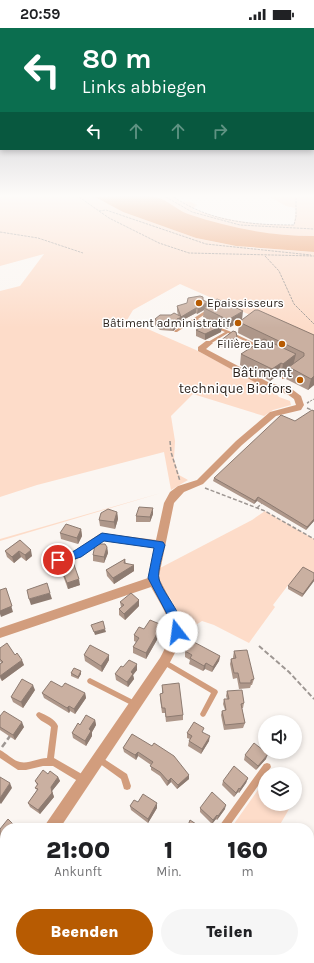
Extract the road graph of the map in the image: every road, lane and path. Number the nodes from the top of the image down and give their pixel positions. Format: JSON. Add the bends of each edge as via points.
{"nodes":[{"id":1,"x":46,"y":241,"type":"edge"},
{"id":2,"x":154,"y":241,"type":"edge"},
{"id":3,"x":196,"y":241,"type":"edge"},
{"id":4,"x":83,"y":253,"type":"dead end"},
{"id":5,"x":265,"y":256,"type":"junction"},
{"id":6,"x":314,"y":256,"type":"edge"},
{"id":7,"x":211,"y":309,"type":"edge"},
{"id":8,"x":196,"y":310,"type":"edge"},
{"id":9,"x":203,"y":314,"type":"junction"},
{"id":10,"x":195,"y":319,"type":"junction"},
{"id":11,"x":314,"y":324,"type":"edge"},
{"id":12,"x":176,"y":331,"type":"dead end"},
{"id":13,"x":228,"y":332,"type":"junction"},
{"id":14,"x":209,"y":343,"type":"joint"},
{"id":15,"x":265,"y":349,"type":"edge"},
{"id":16,"x":294,"y":370,"type":"edge"},
{"id":17,"x":283,"y":378,"type":"dead end"},
{"id":18,"x":314,"y":399,"type":"edge"},
{"id":19,"x":309,"y":403,"type":"dead end"},
{"id":20,"x":170,"y":441,"type":"dead end"},
{"id":21,"x":187,"y":487,"type":"junction"},
{"id":22,"x":262,"y":502,"type":"edge"},
{"id":23,"x":257,"y":508,"type":"junction"},
{"id":24,"x":314,"y":539,"type":"edge"},
{"id":25,"x":160,"y":545,"type":"junction"},
{"id":26,"x":58,"y":560,"type":"dead end"},
{"id":27,"x":154,"y":581,"type":"junction"},
{"id":28,"x":0,"y":633,"type":"edge"},
{"id":29,"x":260,"y":646,"type":"dead end"},
{"id":30,"x":164,"y":662,"type":"junction"},
{"id":31,"x":90,"y":681,"type":"dead end"},
{"id":32,"x":314,"y":699,"type":"edge"},
{"id":33,"x":135,"y":704,"type":"junction"},
{"id":34,"x":203,"y":714,"type":"dead end"},
{"id":35,"x":39,"y":715,"type":"dead end"},
{"id":36,"x":10,"y":736,"type":"edge"},
{"id":37,"x":0,"y":750,"type":"edge"},
{"id":38,"x":0,"y":754,"type":"edge"},
{"id":39,"x":98,"y":758,"type":"junction"},
{"id":40,"x":50,"y":761,"type":"junction"},
{"id":41,"x":84,"y":780,"type":"junction"},
{"id":42,"x":258,"y":780,"type":"edge"},
{"id":43,"x":127,"y":786,"type":"dead end"},
{"id":44,"x":54,"y":823,"type":"edge"},
{"id":45,"x":228,"y":823,"type":"edge"}],
"edges":[{"from":1,"to":4,"type":"path"},
{"from":2,"to":5,"type":"path","via":[[189,252]]},
{"from":3,"to":6,"type":"path","via":[[206,244]]},
{"from":5,"to":6,"type":"path"},
{"from":5,"to":11,"type":"path","via":[[279,271],[294,304]]},
{"from":7,"to":9,"type":"lane"},
{"from":8,"to":9,"type":"lane"},
{"from":9,"to":10,"type":"lane"},
{"from":10,"to":12,"type":"lane"},
{"from":10,"to":13,"type":"lane"},
{"from":13,"to":14,"type":"lane"},
{"from":13,"to":15,"type":"lane"},
{"from":14,"to":21,"type":"street","via":[[201,349],[269,386],[290,392],[298,398],[300,405],[271,416],[239,443],[207,476]]},
{"from":16,"to":17,"type":"lane"},
{"from":18,"to":19,"type":"path"},
{"from":20,"to":21,"type":"path"},
{"from":21,"to":23,"type":"path","via":[[212,490]]},
{"from":21,"to":25,"type":"street","via":[[174,495],[170,503]]},
{"from":22,"to":23,"type":"path"},
{"from":23,"to":24,"type":"path","via":[[280,518]]},
{"from":25,"to":26,"type":"street","via":[[102,537],[77,554]]},
{"from":25,"to":27,"type":"street","via":[[153,573]]},
{"from":27,"to":28,"type":"street"},
{"from":27,"to":30,"type":"street","via":[[172,613],[177,629],[176,640]]},
{"from":29,"to":32,"type":"path"},
{"from":30,"to":33,"type":"street"},
{"from":30,"to":34,"type":"lane","via":[[215,692]]},
{"from":31,"to":33,"type":"lane"},
{"from":33,"to":39,"type":"street"},
{"from":35,"to":40,"type":"lane","via":[[55,726]]},
{"from":36,"to":37,"type":"path"},
{"from":38,"to":40,"type":"lane","via":[[18,766]]},
{"from":39,"to":41,"type":"street"},
{"from":39,"to":43,"type":"lane","via":[[124,777]]},
{"from":40,"to":41,"type":"lane"},
{"from":41,"to":44,"type":"street"},
{"from":42,"to":45,"type":"lane"}]}
